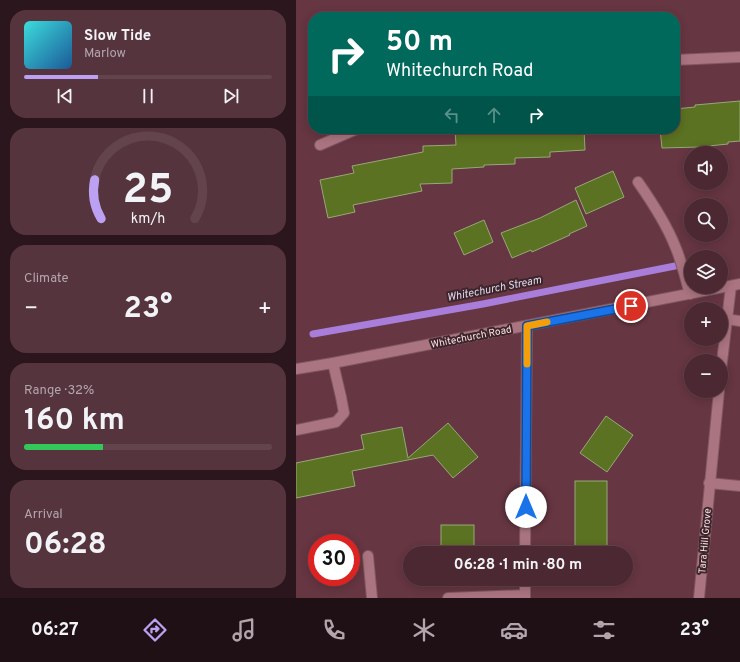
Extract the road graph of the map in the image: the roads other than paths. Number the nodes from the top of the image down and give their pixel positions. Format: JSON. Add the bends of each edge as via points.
{"nodes":[{"id":1,"x":740,"y":57,"type":"edge"},
{"id":2,"x":680,"y":60,"type":"edge"},
{"id":3,"x":345,"y":134,"type":"edge"},
{"id":4,"x":320,"y":145,"type":"dead end"},
{"id":5,"x":638,"y":182,"type":"dead end"},
{"id":6,"x":684,"y":272,"type":"edge"},
{"id":7,"x":736,"y":285,"type":"edge"},
{"id":8,"x":690,"y":294,"type":"edge"},
{"id":9,"x":728,"y":312,"type":"edge"},
{"id":10,"x":728,"y":319,"type":"edge"},
{"id":11,"x":740,"y":321,"type":"edge"},
{"id":12,"x":527,"y":326,"type":"junction"},
{"id":13,"x":333,"y":363,"type":"junction"},
{"id":14,"x":296,"y":369,"type":"edge"},
{"id":15,"x":718,"y":398,"type":"edge"},
{"id":16,"x":296,"y":430,"type":"edge"},
{"id":17,"x":709,"y":483,"type":"junction"},
{"id":18,"x":740,"y":486,"type":"edge"},
{"id":19,"x":525,"y":546,"type":"edge"},
{"id":20,"x":368,"y":556,"type":"dead end"},
{"id":21,"x":525,"y":586,"type":"edge"},
{"id":22,"x":525,"y":597,"type":"edge"},
{"id":23,"x":372,"y":598,"type":"edge"},
{"id":24,"x":448,"y":598,"type":"edge"},
{"id":25,"x":699,"y":598,"type":"edge"}],
"edges":[{"from":1,"to":2,"type":"street"},
{"from":3,"to":4,"type":"street"},
{"from":5,"to":6,"type":"street","via":[[658,211],[675,245]]},
{"from":7,"to":9,"type":"street"},
{"from":8,"to":12,"type":"street","name":"Whitechurch Road"},
{"from":10,"to":11,"type":"street"},
{"from":12,"to":13,"type":"street","name":"Whitechurch Road"},
{"from":12,"to":19,"type":"street"},
{"from":13,"to":14,"type":"street","name":"Whitechurch Road"},
{"from":13,"to":16,"type":"street","via":[[344,413],[336,422]]},
{"from":15,"to":17,"type":"street","name":"Tara Hill Grove"},
{"from":17,"to":18,"type":"street"},
{"from":17,"to":25,"type":"street","name":"Tara Hill Grove"},
{"from":20,"to":23,"type":"street"},
{"from":21,"to":22,"type":"street"},
{"from":22,"to":24,"type":"street"}]}
